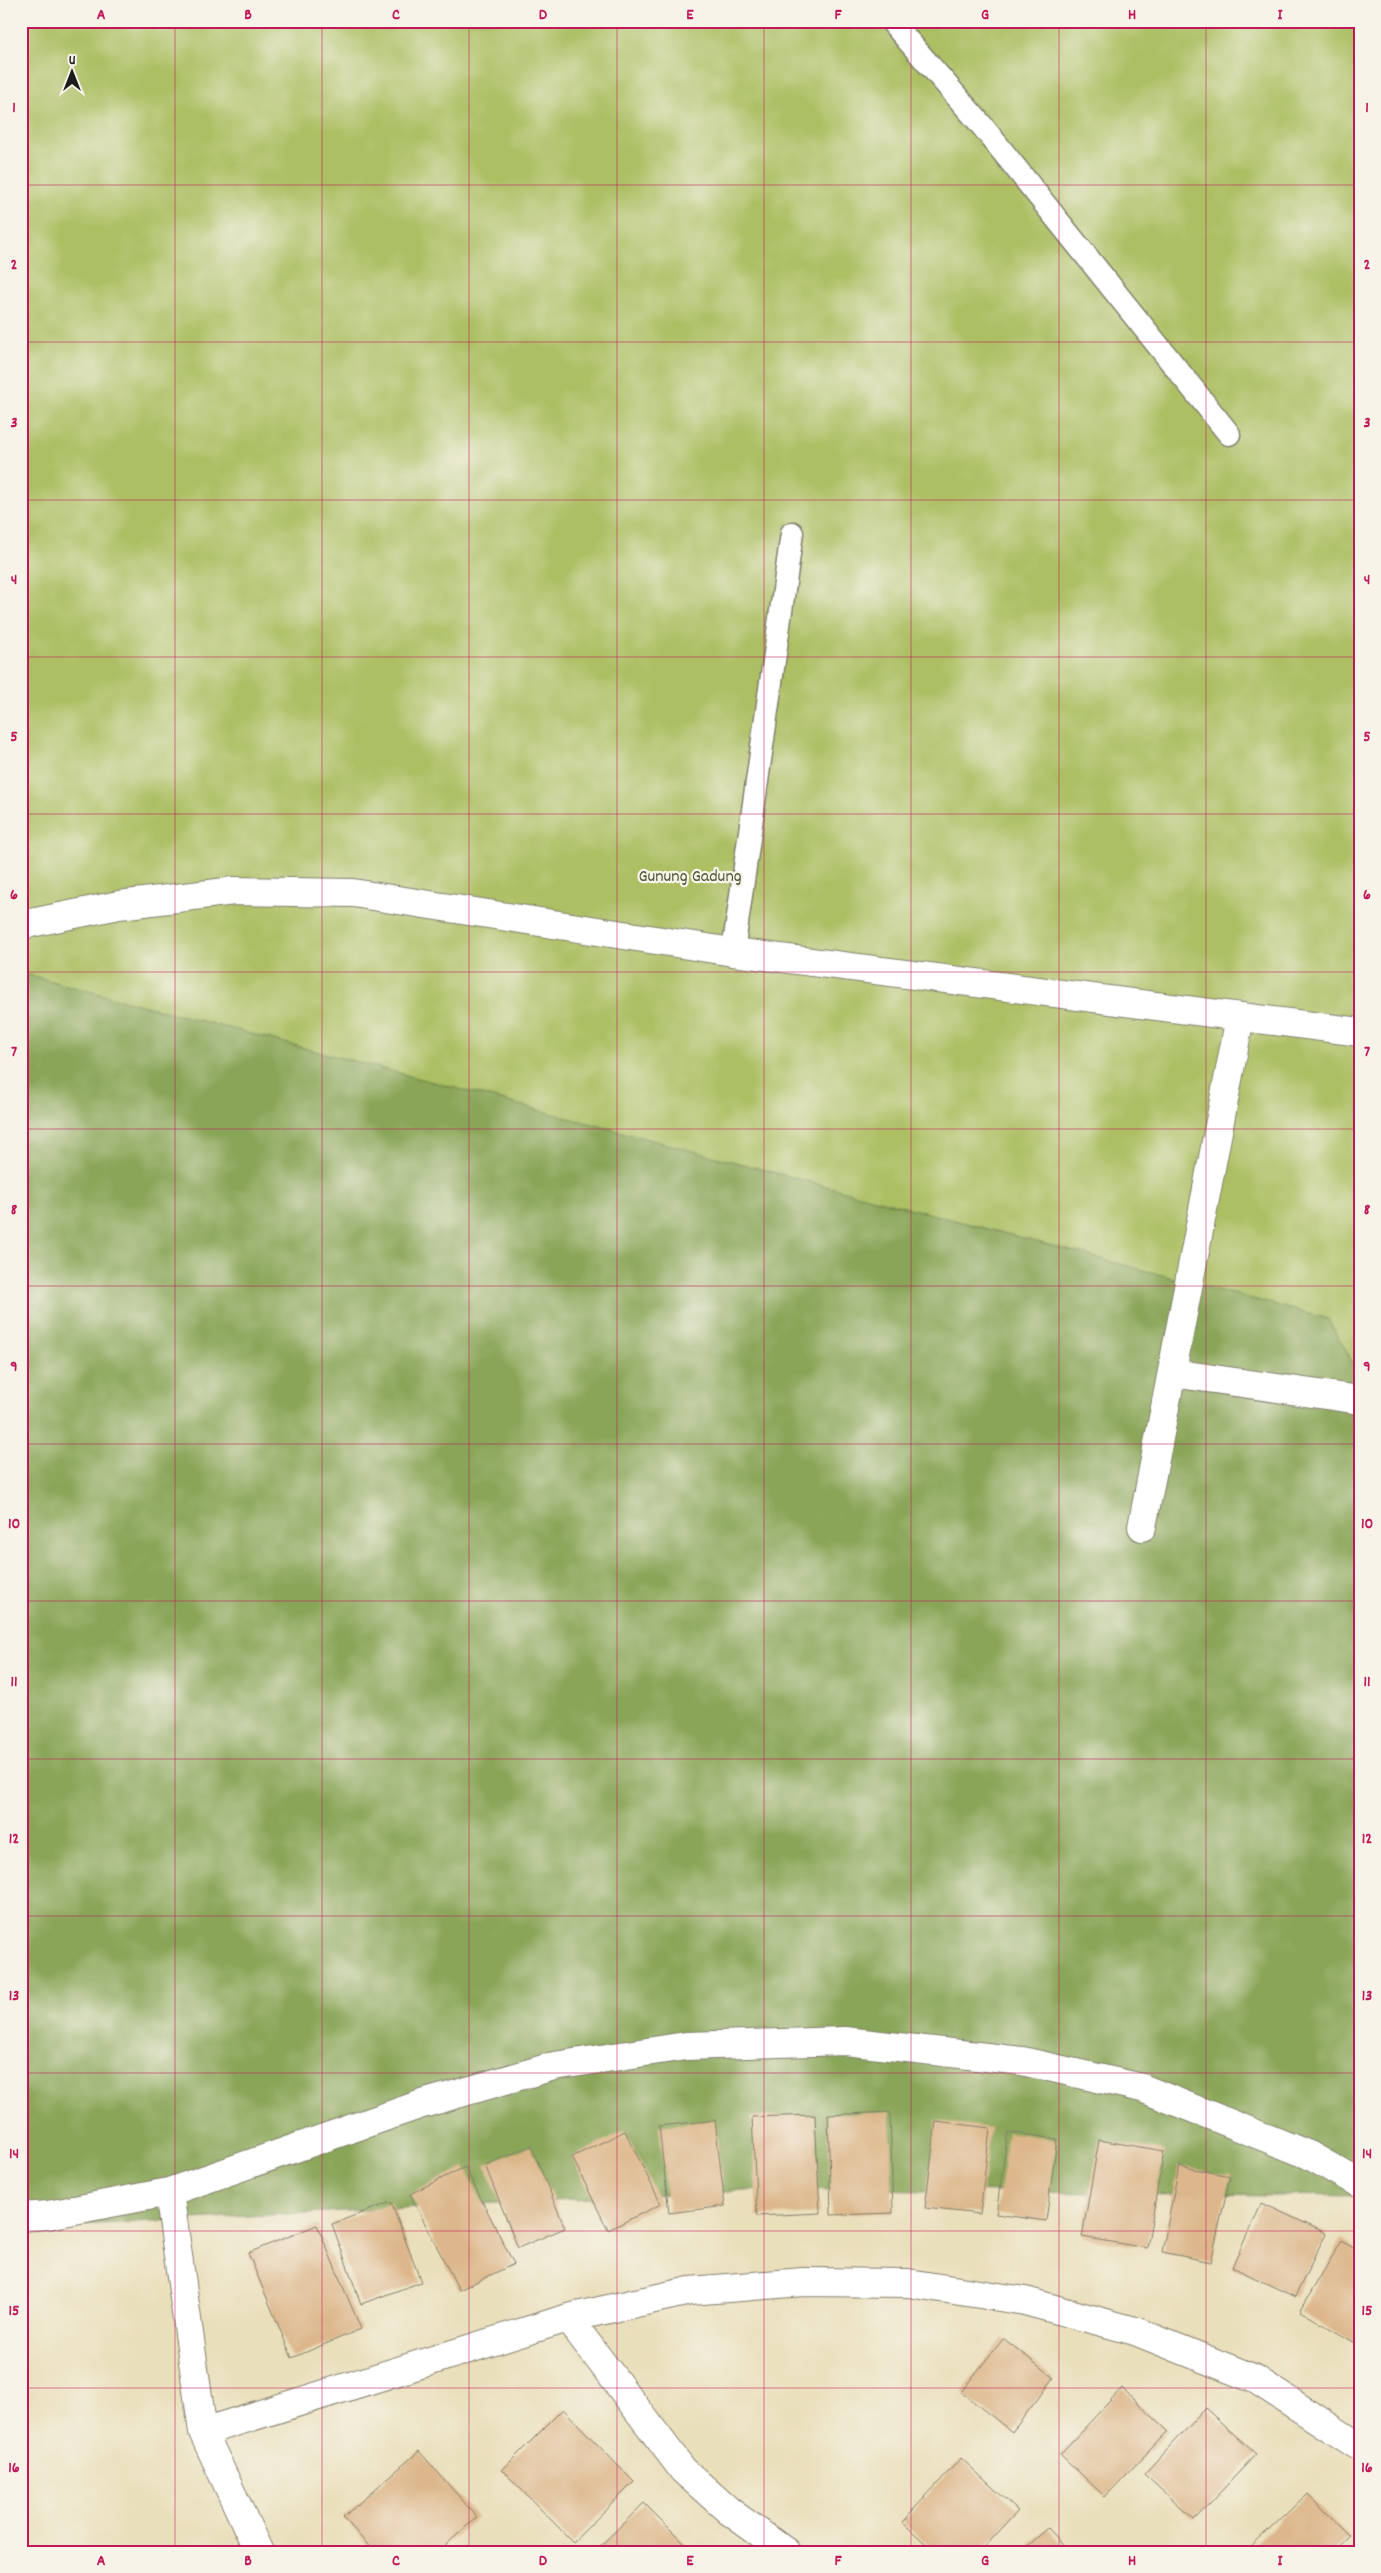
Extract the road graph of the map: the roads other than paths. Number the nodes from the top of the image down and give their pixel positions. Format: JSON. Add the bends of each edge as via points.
{"nodes":[{"id":1,"x":891,"y":21,"type":"edge"},
{"id":2,"x":1229,"y":434,"type":"dead end"},
{"id":3,"x":792,"y":532,"type":"dead end"},
{"id":4,"x":21,"y":926,"type":"edge"},
{"id":5,"x":733,"y":952,"type":"junction"},
{"id":6,"x":1240,"y":1016,"type":"junction"},
{"id":7,"x":1360,"y":1032,"type":"edge"},
{"id":8,"x":1172,"y":1373,"type":"junction"},
{"id":9,"x":1360,"y":1400,"type":"edge"},
{"id":10,"x":1142,"y":1527,"type":"dead end"},
{"id":11,"x":1360,"y":2184,"type":"edge"},
{"id":12,"x":169,"y":2192,"type":"junction"},
{"id":13,"x":21,"y":2217,"type":"edge"},
{"id":14,"x":568,"y":2318,"type":"junction"},
{"id":15,"x":203,"y":2432,"type":"junction"},
{"id":16,"x":1360,"y":2447,"type":"edge"},
{"id":17,"x":259,"y":2552,"type":"edge"},
{"id":18,"x":786,"y":2552,"type":"edge"}],
"edges":[{"from":1,"to":2,"type":"lane","via":[[979,122]]},
{"from":3,"to":5,"type":"lane"},
{"from":4,"to":5,"type":"street","via":[[119,905],[234,891],[353,893]]},
{"from":5,"to":6,"type":"street"},
{"from":6,"to":7,"type":"street"},
{"from":6,"to":8,"type":"street"},
{"from":8,"to":9,"type":"street"},
{"from":8,"to":10,"type":"street"},
{"from":11,"to":12,"type":"street","via":[[1309,2155],[1142,2088],[1022,2061],[845,2041],[686,2046],[554,2066],[419,2105]]},
{"from":12,"to":13,"type":"street","via":[[48,2215]]},
{"from":12,"to":15,"type":"street"},
{"from":14,"to":15,"type":"street"},
{"from":14,"to":16,"type":"street","via":[[690,2291],[802,2282],[908,2283],[1025,2301],[1135,2331],[1255,2379]]},
{"from":14,"to":18,"type":"street","via":[[683,2470],[729,2510]]},
{"from":15,"to":17,"type":"street"}]}
